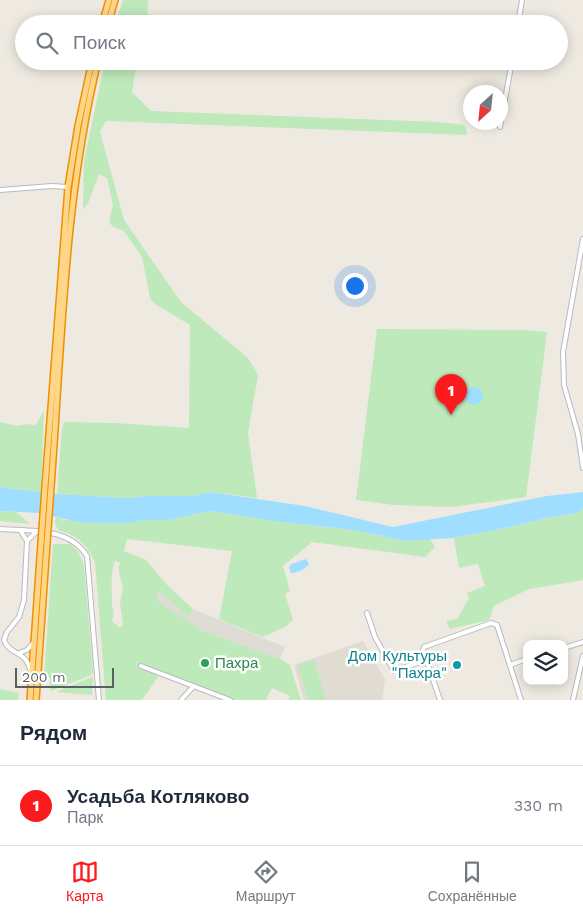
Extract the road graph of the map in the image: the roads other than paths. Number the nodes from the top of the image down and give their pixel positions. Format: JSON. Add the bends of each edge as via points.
{"nodes":[{"id":1,"x":109,"y":0,"type":"edge"},
{"id":2,"x":115,"y":0,"type":"edge"},
{"id":3,"x":522,"y":0,"type":"edge"},
{"id":4,"x":105,"y":15,"type":"edge"},
{"id":5,"x":111,"y":15,"type":"edge"},
{"id":6,"x":520,"y":15,"type":"edge"},
{"id":7,"x":90,"y":70,"type":"edge"},
{"id":8,"x":96,"y":70,"type":"edge"},
{"id":9,"x":510,"y":70,"type":"edge"},
{"id":10,"x":508,"y":85,"type":"edge"},
{"id":11,"x":68,"y":187,"type":"junction"},
{"id":12,"x":0,"y":190,"type":"edge"},
{"id":13,"x":583,"y":239,"type":"edge"},
{"id":14,"x":583,"y":463,"type":"edge"},
{"id":15,"x":583,"y":468,"type":"edge"},
{"id":16,"x":49,"y":473,"type":"junction"},
{"id":17,"x":0,"y":529,"type":"edge"},
{"id":18,"x":20,"y":530,"type":"junction"},
{"id":19,"x":36,"y":532,"type":"junction"},
{"id":20,"x":26,"y":542,"type":"junction"},
{"id":21,"x":44,"y":543,"type":"junction"},
{"id":22,"x":368,"y":614,"type":"dead end"},
{"id":23,"x":35,"y":638,"type":"junction"},
{"id":24,"x":583,"y":642,"type":"edge"},
{"id":25,"x":568,"y":647,"type":"edge"},
{"id":26,"x":19,"y":653,"type":"junction"},
{"id":27,"x":583,"y":656,"type":"edge"},
{"id":28,"x":426,"y":660,"type":"junction"},
{"id":29,"x":523,"y":660,"type":"edge"},
{"id":30,"x":510,"y":665,"type":"junction"},
{"id":31,"x":141,"y":666,"type":"dead end"},
{"id":32,"x":581,"y":672,"type":"edge"},
{"id":33,"x":32,"y":678,"type":"junction"},
{"id":34,"x":194,"y":686,"type":"junction"},
{"id":35,"x":30,"y":700,"type":"edge"},
{"id":36,"x":36,"y":700,"type":"edge"},
{"id":37,"x":99,"y":700,"type":"edge"},
{"id":38,"x":181,"y":700,"type":"edge"},
{"id":39,"x":230,"y":700,"type":"edge"},
{"id":40,"x":440,"y":700,"type":"edge"},
{"id":41,"x":521,"y":700,"type":"edge"},
{"id":42,"x":573,"y":700,"type":"edge"}],
"edges":[{"from":1,"to":4,"type":"highway"},
{"from":2,"to":5,"type":"highway"},
{"from":3,"to":6,"type":"street"},
{"from":7,"to":11,"type":"highway"},
{"from":8,"to":16,"type":"highway","via":[[75,184]]},
{"from":9,"to":10,"type":"street"},
{"from":11,"to":12,"type":"street"},
{"from":11,"to":16,"type":"highway"},
{"from":13,"to":14,"type":"street","via":[[563,352],[564,385]]},
{"from":14,"to":15,"type":"street"},
{"from":16,"to":21,"type":"highway","bridge":true},
{"from":17,"to":18,"type":"street"},
{"from":18,"to":19,"type":"street"},
{"from":18,"to":20,"type":"street"},
{"from":19,"to":20,"type":"street"},
{"from":19,"to":37,"type":"street","via":[[56,533],[69,539],[83,550],[88,559]]},
{"from":20,"to":26,"type":"street","via":[[22,610],[4,640],[10,649]]},
{"from":21,"to":23,"type":"highway"},
{"from":21,"to":36,"type":"highway"},
{"from":22,"to":28,"type":"street","via":[[375,637],[394,671]]},
{"from":23,"to":26,"type":"street","via":[[30,648]]},
{"from":23,"to":33,"type":"highway"},
{"from":24,"to":25,"type":"street"},
{"from":26,"to":33,"type":"street","via":[[27,661]]},
{"from":27,"to":32,"type":"street"},
{"from":28,"to":30,"type":"street","via":[[424,646],[491,623],[497,625]]},
{"from":28,"to":40,"type":"street"},
{"from":29,"to":30,"type":"street"},
{"from":30,"to":41,"type":"street"},
{"from":31,"to":34,"type":"street"},
{"from":32,"to":42,"type":"street"},
{"from":33,"to":35,"type":"highway"},
{"from":34,"to":38,"type":"street"},
{"from":34,"to":39,"type":"street"}]}
